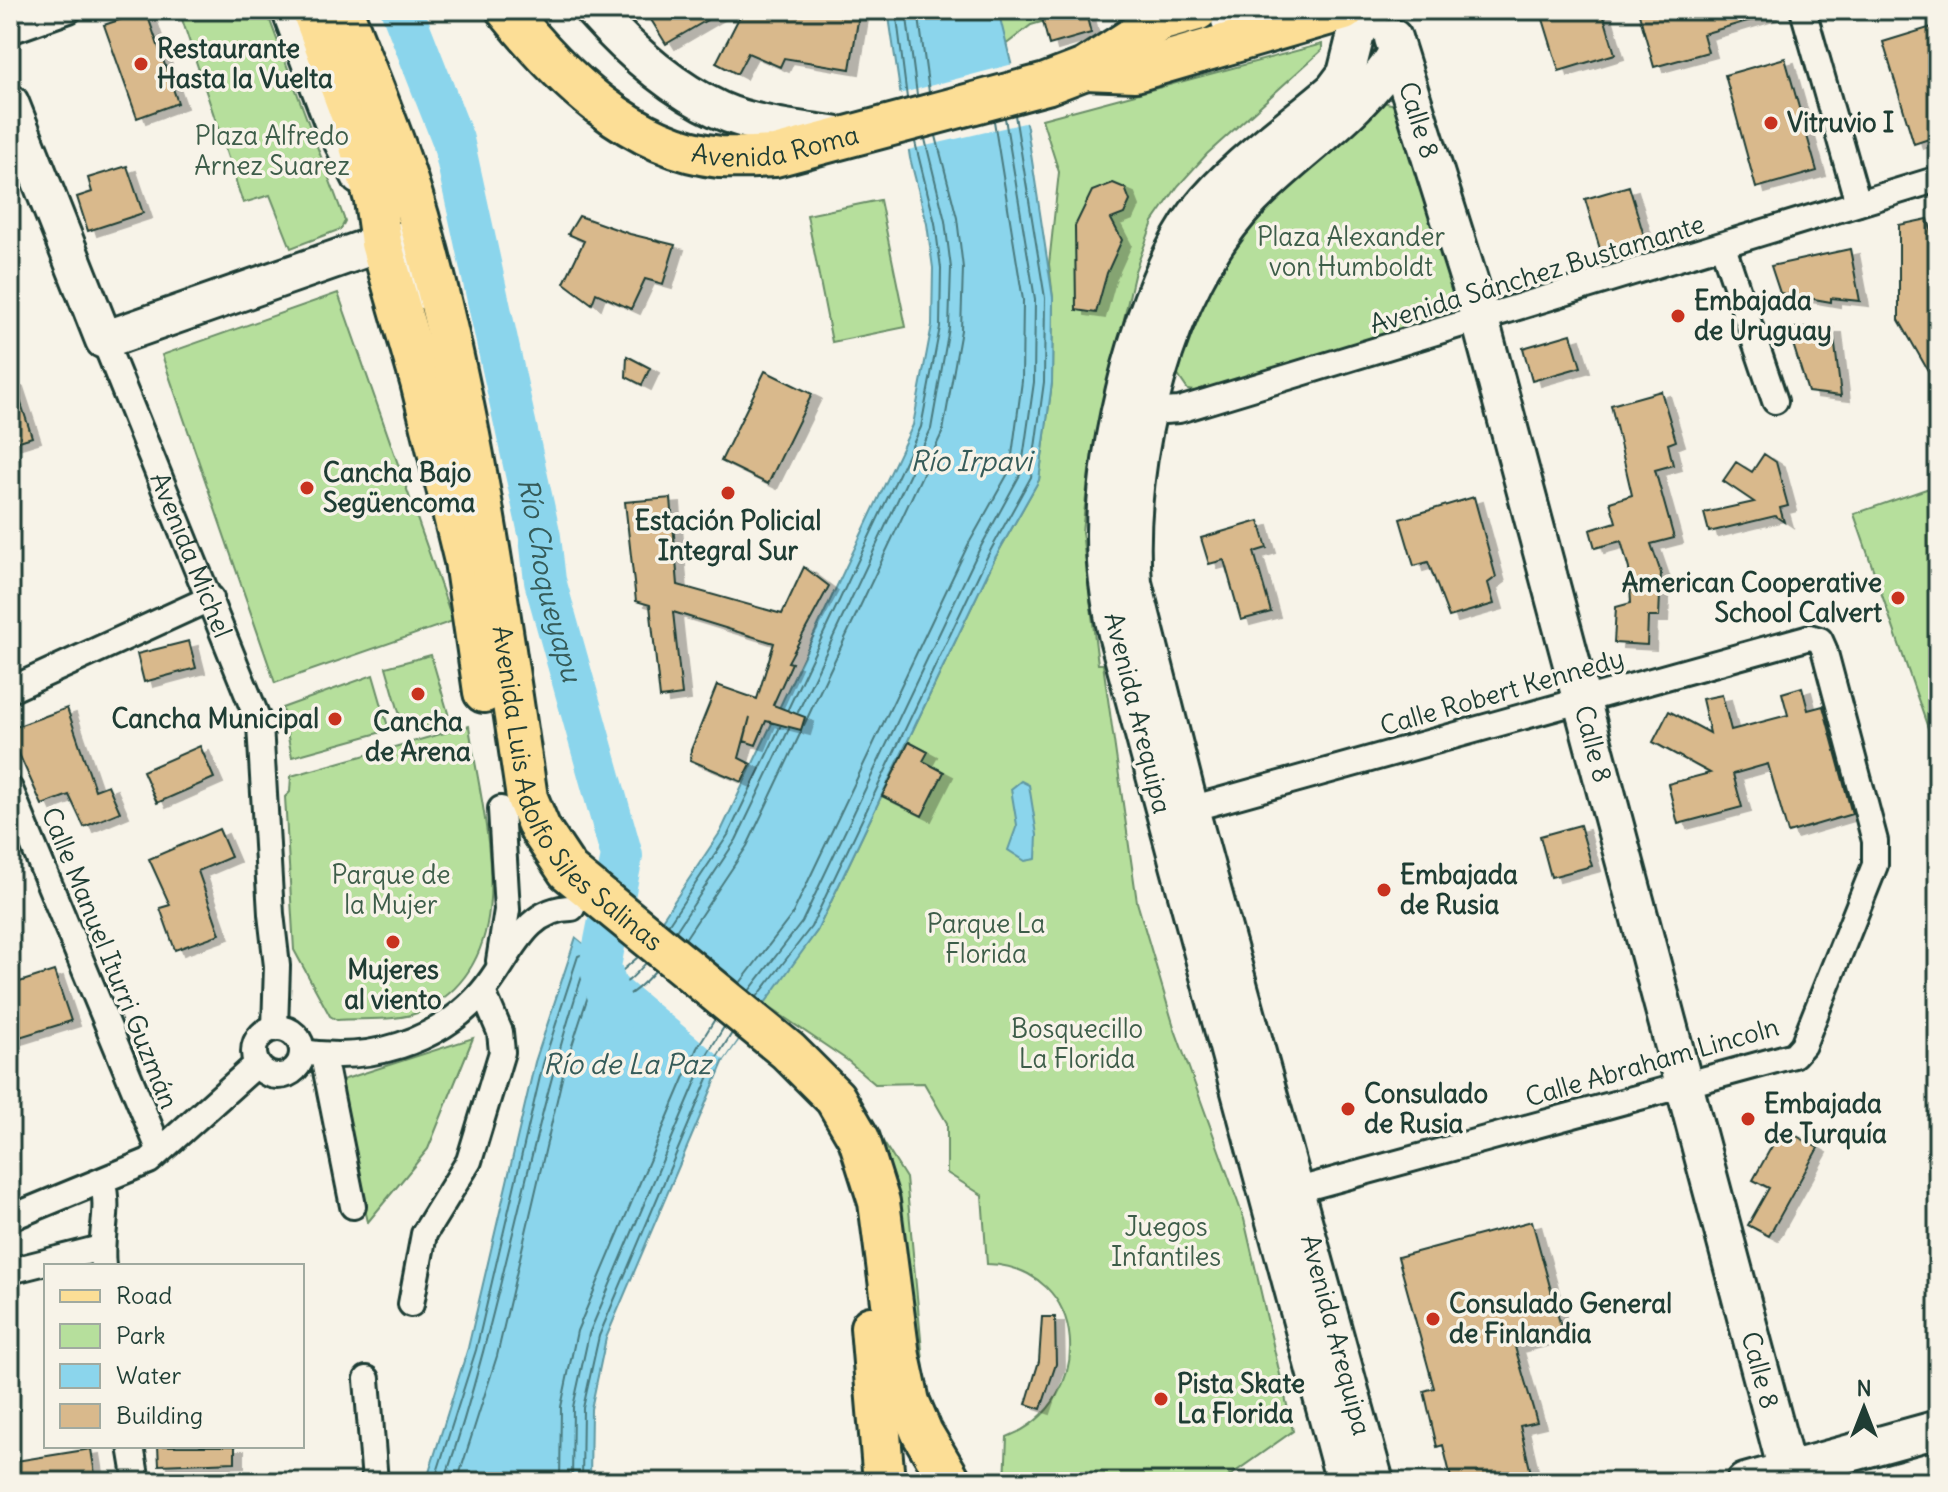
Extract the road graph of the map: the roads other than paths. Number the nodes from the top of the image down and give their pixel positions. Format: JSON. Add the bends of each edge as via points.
{"nodes":[{"id":1,"x":69,"y":10,"type":"edge"},
{"id":2,"x":284,"y":10,"type":"edge"},
{"id":3,"x":312,"y":10,"type":"edge"},
{"id":4,"x":342,"y":10,"type":"edge"},
{"id":5,"x":507,"y":10,"type":"edge"},
{"id":6,"x":593,"y":10,"type":"edge"},
{"id":7,"x":1197,"y":10,"type":"edge"},
{"id":8,"x":1246,"y":10,"type":"edge"},
{"id":9,"x":1276,"y":10,"type":"edge"},
{"id":10,"x":1344,"y":10,"type":"edge"},
{"id":11,"x":1373,"y":10,"type":"edge"},
{"id":12,"x":1384,"y":10,"type":"edge"},
{"id":13,"x":1803,"y":10,"type":"edge"},
{"id":14,"x":10,"y":31,"type":"edge"},
{"id":15,"x":1397,"y":53,"type":"junction"},
{"id":16,"x":1085,"y":69,"type":"junction"},
{"id":17,"x":10,"y":103,"type":"edge"},
{"id":18,"x":721,"y":111,"type":"junction"},
{"id":19,"x":865,"y":133,"type":"junction"},
{"id":20,"x":717,"y":157,"type":"junction"},
{"id":21,"x":1938,"y":179,"type":"edge"},
{"id":22,"x":375,"y":200,"type":"junction"},
{"id":23,"x":1858,"y":203,"type":"junction"},
{"id":24,"x":381,"y":243,"type":"junction"},
{"id":25,"x":1723,"y":247,"type":"junction"},
{"id":26,"x":1479,"y":321,"type":"junction"},
{"id":27,"x":104,"y":340,"type":"junction"},
{"id":28,"x":1775,"y":401,"type":"dead end"},
{"id":29,"x":1136,"y":408,"type":"junction"},
{"id":30,"x":486,"y":523,"type":"junction"},
{"id":31,"x":211,"y":598,"type":"junction"},
{"id":32,"x":1824,"y":649,"type":"joint"},
{"id":33,"x":10,"y":690,"type":"edge"},
{"id":34,"x":1580,"y":698,"type":"junction"},
{"id":35,"x":10,"y":789,"type":"edge"},
{"id":36,"x":501,"y":809,"type":"junction"},
{"id":37,"x":1177,"y":812,"type":"junction"},
{"id":38,"x":567,"y":893,"type":"junction"},
{"id":39,"x":498,"y":968,"type":"junction"},
{"id":40,"x":483,"y":992,"type":"junction"},
{"id":41,"x":275,"y":1028,"type":"junction"},
{"id":42,"x":744,"y":1030,"type":"junction"},
{"id":43,"x":313,"y":1054,"type":"junction"},
{"id":44,"x":257,"y":1064,"type":"junction"},
{"id":45,"x":1685,"y":1084,"type":"junction"},
{"id":46,"x":159,"y":1149,"type":"junction"},
{"id":47,"x":104,"y":1189,"type":"junction"},
{"id":48,"x":1284,"y":1194,"type":"junction"},
{"id":49,"x":353,"y":1206,"type":"dead end"},
{"id":50,"x":10,"y":1218,"type":"edge"},
{"id":51,"x":102,"y":1257,"type":"edge"},
{"id":52,"x":56,"y":1264,"type":"edge"},
{"id":53,"x":44,"y":1266,"type":"edge"},
{"id":54,"x":10,"y":1271,"type":"edge"},
{"id":55,"x":411,"y":1304,"type":"dead end"},
{"id":56,"x":367,"y":1379,"type":"dead end"},
{"id":57,"x":1938,"y":1429,"type":"edge"},
{"id":58,"x":131,"y":1448,"type":"edge"},
{"id":59,"x":1789,"y":1476,"type":"edge"},
{"id":60,"x":951,"y":1481,"type":"edge"},
{"id":61,"x":137,"y":1482,"type":"edge"},
{"id":62,"x":375,"y":1482,"type":"edge"},
{"id":63,"x":884,"y":1482,"type":"edge"},
{"id":64,"x":903,"y":1482,"type":"edge"},
{"id":65,"x":1345,"y":1482,"type":"edge"},
{"id":66,"x":1375,"y":1482,"type":"edge"},
{"id":67,"x":1745,"y":1482,"type":"edge"}],
"edges":[{"from":1,"to":14,"type":"street"},
{"from":2,"to":22,"type":"street","via":[[328,126],[354,179]]},
{"from":3,"to":22,"type":"main road","name":"Avenida Luis Adolfo Siles Salinas","via":[[352,117]]},
{"from":4,"to":30,"type":"main road","name":"Avenida Luis Adolfo Siles Salinas","via":[[424,237]]},
{"from":5,"to":20,"type":"main road","name":"Avenida Roma","via":[[571,82],[609,112],[680,148]]},
{"from":6,"to":18,"type":"main road","via":[[616,36],[687,93]]},
{"from":7,"to":16,"type":"main road","name":"Avenida Roma","via":[[1159,21]]},
{"from":8,"to":9,"type":"street","via":[[1224,21]]},
{"from":10,"to":16,"type":"main road","name":"Avenida Roma","via":[[1135,71]]},
{"from":11,"to":29,"type":"main road","name":"Avenida Arequipa","via":[[1356,34],[1346,74],[1334,90],[1199,212],[1170,260],[1150,306]]},
{"from":12,"to":15,"type":"main road","name":"Calle 8"},
{"from":13,"to":23,"type":"street"},
{"from":15,"to":26,"type":"main road","name":"Calle 8"},
{"from":15,"to":29,"type":"main road","name":"Avenida Arequipa","via":[[1380,82],[1252,197],[1224,231],[1180,306]]},
{"from":16,"to":19,"type":"main road","name":"Avenida Roma"},
{"from":17,"to":27,"type":"main road","name":"Avenida Michel"},
{"from":18,"to":19,"type":"main road","via":[[785,128]]},
{"from":18,"to":20,"type":"main road","via":[[733,137]]},
{"from":19,"to":20,"type":"main road","name":"Avenida Roma","via":[[775,156]]},
{"from":21,"to":23,"type":"street","name":"Avenida Sánchez Bustamante"},
{"from":22,"to":24,"type":"main road","name":"Avenida Luis Adolfo Siles Salinas"},
{"from":23,"to":25,"type":"street","name":"Avenida Sánchez Bustamante"},
{"from":24,"to":27,"type":"main road"},
{"from":24,"to":30,"type":"main road","via":[[400,241],[409,249],[471,490]]},
{"from":24,"to":36,"type":"main road","name":"Avenida Luis Adolfo Siles Salinas","via":[[465,561]]},
{"from":25,"to":26,"type":"street","name":"Avenida Sánchez Bustamante"},
{"from":25,"to":28,"type":"street"},
{"from":26,"to":29,"type":"street","name":"Avenida Sánchez Bustamante","via":[[1179,410]]},
{"from":26,"to":34,"type":"main road","name":"Calle 8"},
{"from":27,"to":31,"type":"street","name":"Avenida Michel"},
{"from":29,"to":37,"type":"main road","name":"Avenida Arequipa","via":[[1133,583]]},
{"from":30,"to":38,"type":"main road","name":"Avenida Luis Adolfo Siles Salinas","via":[[527,798]]},
{"from":31,"to":33,"type":"street"},
{"from":31,"to":41,"type":"street","name":"Avenida Michel","via":[[260,725],[277,966]]},
{"from":32,"to":34,"type":"street","name":"Calle Robert Kennedy","via":[[1820,640],[1810,637]]},
{"from":32,"to":45,"type":"street","name":"Calle Abraham Lincoln","via":[[1875,841],[1872,876],[1803,1045],[1794,1055]]},
{"from":34,"to":37,"type":"street","name":"Calle Robert Kennedy"},
{"from":34,"to":45,"type":"main road","name":"Calle 8"},
{"from":35,"to":46,"type":"street","name":"Calle Manuel Iturri Guzmán"},
{"from":36,"to":38,"type":"main road","name":"Avenida Luis Adolfo Siles Salinas","via":[[529,862]]},
{"from":36,"to":39,"type":"street","via":[[507,910]]},
{"from":37,"to":48,"type":"main road","name":"Avenida Arequipa"},
{"from":38,"to":39,"type":"street","via":[[534,921]]},
{"from":38,"to":42,"type":"main road","name":"Avenida Luis Adolfo Siles Salinas"},
{"from":39,"to":40,"type":"street"},
{"from":40,"to":43,"type":"street","via":[[414,1041],[373,1054]]},
{"from":40,"to":55,"type":"street","via":[[500,1032],[502,1052],[469,1161],[424,1234]]},
{"from":41,"to":43,"type":"street","via":[[297,1037]]},
{"from":41,"to":44,"type":"street","via":[[256,1042]]},
{"from":42,"to":60,"type":"main road","name":"Avenida Luis Adolfo Siles Salinas","via":[[818,1078],[859,1139],[879,1202],[909,1402]]},
{"from":42,"to":63,"type":"main road","name":"Avenida Luis Adolfo Siles Salinas","via":[[816,1114],[843,1159],[859,1205]]},
{"from":43,"to":44,"type":"street","via":[[284,1076],[268,1075]]},
{"from":43,"to":49,"type":"street"},
{"from":44,"to":46,"type":"street"},
{"from":45,"to":48,"type":"street","name":"Calle Abraham Lincoln"},
{"from":45,"to":59,"type":"main road","name":"Calle 8"},
{"from":46,"to":47,"type":"street"},
{"from":47,"to":50,"type":"street"},
{"from":47,"to":51,"type":"street"},
{"from":48,"to":65,"type":"main road","name":"Avenida Arequipa"},
{"from":48,"to":66,"type":"main road","name":"Avenida Arequipa"},
{"from":51,"to":52,"type":"street"},
{"from":53,"to":54,"type":"street"},
{"from":56,"to":62,"type":"street"},
{"from":57,"to":59,"type":"main road"},
{"from":58,"to":61,"type":"street"},
{"from":59,"to":67,"type":"main road"},
{"from":60,"to":64,"type":"main road","via":[[920,1475]]}]}
